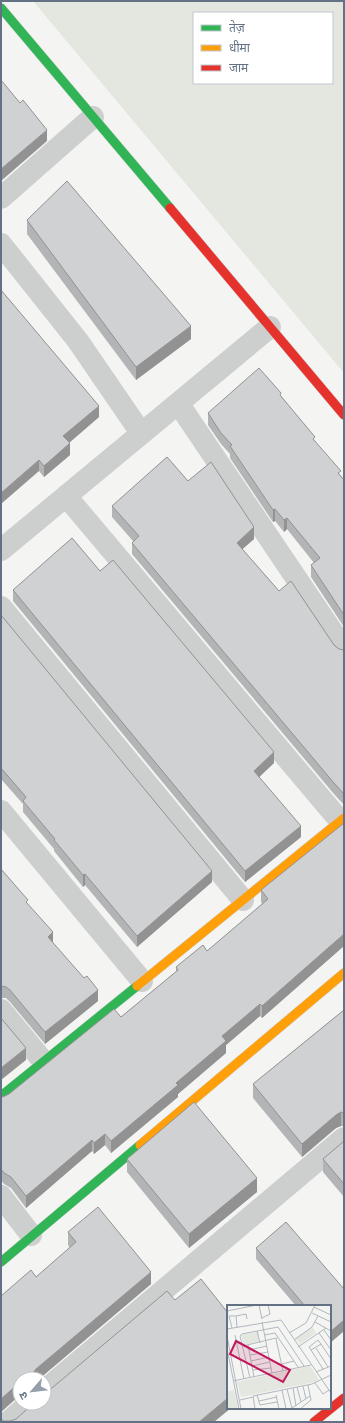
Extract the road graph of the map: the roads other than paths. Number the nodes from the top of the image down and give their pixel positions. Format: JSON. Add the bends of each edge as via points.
{"nodes":[{"id":1,"x":1,"y":8,"type":"edge"},
{"id":2,"x":93,"y":117,"type":"junction"},
{"id":3,"x":1,"y":198,"type":"edge"},
{"id":4,"x":1,"y":244,"type":"edge"},
{"id":5,"x":270,"y":327,"type":"junction"},
{"id":6,"x":178,"y":403,"type":"junction"},
{"id":7,"x":344,"y":415,"type":"edge"},
{"id":8,"x":141,"y":434,"type":"junction"},
{"id":9,"x":66,"y":496,"type":"junction"},
{"id":10,"x":1,"y":550,"type":"edge"},
{"id":11,"x":1,"y":607,"type":"edge"},
{"id":12,"x":344,"y":649,"type":"edge"},
{"id":13,"x":1,"y":811,"type":"edge"},
{"id":14,"x":342,"y":820,"type":"edge"},
{"id":15,"x":243,"y":900,"type":"junction"},
{"id":16,"x":344,"y":973,"type":"edge"},
{"id":17,"x":142,"y":981,"type":"junction"},
{"id":18,"x":1,"y":1010,"type":"edge"},
{"id":19,"x":44,"y":1061,"type":"junction"},
{"id":20,"x":1,"y":1096,"type":"edge"},
{"id":21,"x":344,"y":1138,"type":"edge"},
{"id":22,"x":1,"y":1196,"type":"edge"},
{"id":23,"x":31,"y":1235,"type":"junction"},
{"id":24,"x":1,"y":1262,"type":"edge"},
{"id":25,"x":52,"y":1384,"type":"edge"},
{"id":26,"x":344,"y":1398,"type":"edge"},
{"id":27,"x":331,"y":1408,"type":"edge"},
{"id":28,"x":330,"y":1409,"type":"edge"},
{"id":29,"x":21,"y":1411,"type":"edge"},
{"id":30,"x":8,"y":1422,"type":"edge"},
{"id":31,"x":314,"y":1422,"type":"edge"}],
"edges":[{"from":1,"to":2,"type":"street"},
{"from":2,"to":3,"type":"street"},
{"from":2,"to":5,"type":"street"},
{"from":4,"to":8,"type":"street","via":[[78,341]]},
{"from":5,"to":6,"type":"street"},
{"from":5,"to":7,"type":"street"},
{"from":6,"to":8,"type":"street"},
{"from":6,"to":12,"type":"street"},
{"from":8,"to":9,"type":"street"},
{"from":9,"to":10,"type":"street"},
{"from":9,"to":14,"type":"street"},
{"from":11,"to":15,"type":"street"},
{"from":13,"to":17,"type":"street"},
{"from":14,"to":15,"type":"street"},
{"from":15,"to":17,"type":"street"},
{"from":16,"to":23,"type":"street"},
{"from":17,"to":19,"type":"street"},
{"from":18,"to":19,"type":"street"},
{"from":19,"to":20,"type":"street"},
{"from":21,"to":25,"type":"street"},
{"from":22,"to":23,"type":"street"},
{"from":23,"to":24,"type":"street"},
{"from":26,"to":27,"type":"street"},
{"from":28,"to":31,"type":"street"},
{"from":29,"to":30,"type":"street"}]}
